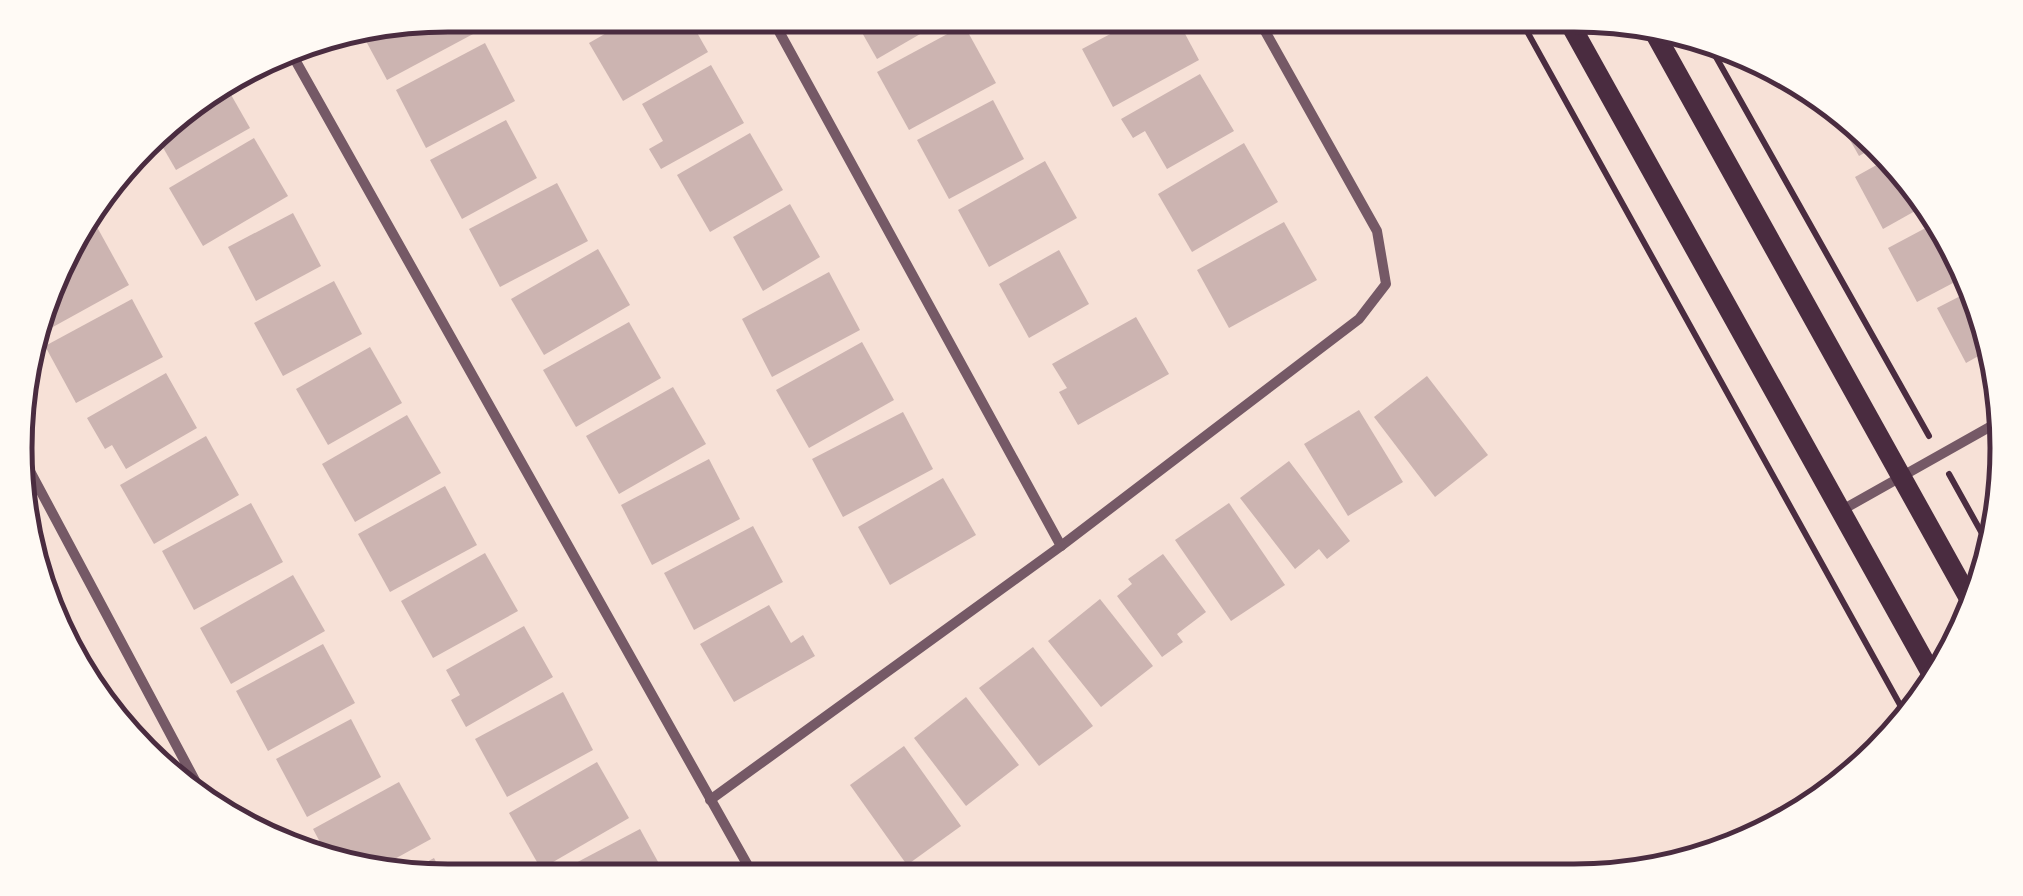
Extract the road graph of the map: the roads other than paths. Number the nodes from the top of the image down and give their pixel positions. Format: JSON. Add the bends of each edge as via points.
{"nodes":[{"id":1,"x":779,"y":32,"type":"edge"},
{"id":2,"x":1266,"y":32,"type":"edge"},
{"id":3,"x":1575,"y":32,"type":"edge"},
{"id":4,"x":1658,"y":40,"type":"edge"},
{"id":5,"x":297,"y":61,"type":"edge"},
{"id":6,"x":1990,"y":427,"type":"edge"},
{"id":7,"x":1902,"y":476,"type":"junction"},
{"id":8,"x":33,"y":477,"type":"edge"},
{"id":9,"x":1842,"y":510,"type":"junction"},
{"id":10,"x":1062,"y":546,"type":"junction"},
{"id":11,"x":1965,"y":591,"type":"edge"},
{"id":12,"x":1928,"y":667,"type":"edge"},
{"id":13,"x":193,"y":776,"type":"edge"},
{"id":14,"x":710,"y":800,"type":"junction"},
{"id":15,"x":747,"y":864,"type":"edge"}],
"edges":[{"from":1,"to":10,"type":"street"},
{"from":2,"to":10,"type":"street","via":[[1377,230],[1386,284],[1359,319]]},
{"from":3,"to":9,"type":"main road"},
{"from":4,"to":7,"type":"main road"},
{"from":5,"to":14,"type":"street"},
{"from":6,"to":7,"type":"street"},
{"from":7,"to":9,"type":"street"},
{"from":7,"to":11,"type":"main road"},
{"from":8,"to":13,"type":"street"},
{"from":9,"to":12,"type":"main road"},
{"from":10,"to":14,"type":"street"},
{"from":14,"to":15,"type":"street"}]}
